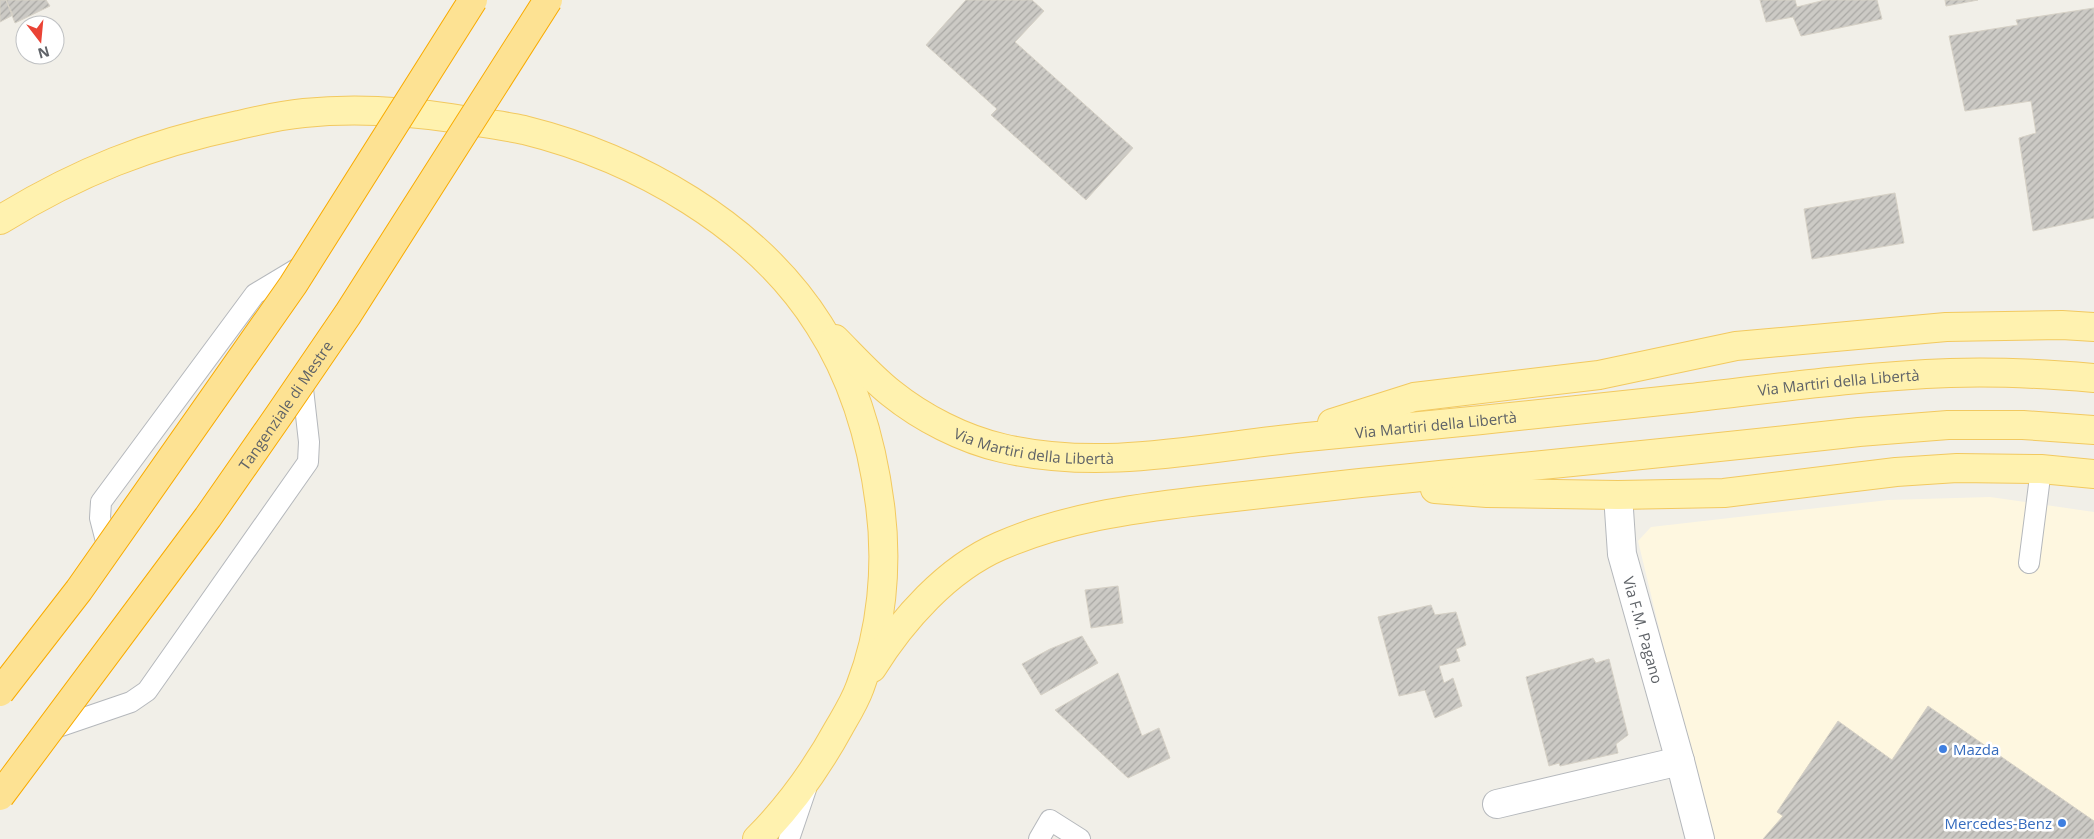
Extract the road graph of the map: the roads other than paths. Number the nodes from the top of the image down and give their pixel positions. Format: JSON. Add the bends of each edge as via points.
{"nodes":[{"id":1,"x":473,"y":0,"type":"edge"},
{"id":2,"x":548,"y":0,"type":"edge"},
{"id":3,"x":0,"y":220,"type":"edge"},
{"id":4,"x":819,"y":324,"type":"junction"},
{"id":5,"x":2094,"y":327,"type":"edge"},
{"id":6,"x":2094,"y":378,"type":"edge"},
{"id":7,"x":302,"y":380,"type":"junction"},
{"id":8,"x":2094,"y":430,"type":"edge"},
{"id":9,"x":1281,"y":440,"type":"junction"},
{"id":10,"x":2041,"y":469,"type":"junction"},
{"id":11,"x":2094,"y":474,"type":"edge"},
{"id":12,"x":1363,"y":483,"type":"junction"},
{"id":13,"x":1618,"y":495,"type":"junction"},
{"id":14,"x":2029,"y":563,"type":"dead end"},
{"id":15,"x":860,"y":688,"type":"junction"},
{"id":16,"x":0,"y":692,"type":"edge"},
{"id":17,"x":49,"y":730,"type":"junction"},
{"id":18,"x":1680,"y":761,"type":"junction"},
{"id":19,"x":809,"y":778,"type":"junction"},
{"id":20,"x":0,"y":796,"type":"edge"},
{"id":21,"x":1497,"y":804,"type":"dead end"},
{"id":22,"x":757,"y":839,"type":"edge"},
{"id":23,"x":790,"y":839,"type":"edge"},
{"id":24,"x":1039,"y":839,"type":"edge"},
{"id":25,"x":1080,"y":839,"type":"edge"},
{"id":26,"x":1700,"y":839,"type":"edge"}],
"edges":[{"from":1,"to":16,"type":"highway","bridge":true,"via":[[307,263],[233,372],[79,590]]},
{"from":2,"to":7,"type":"highway","name":"Tangenziale di Mestre","bridge":true,"via":[[348,314]]},
{"from":3,"to":4,"type":"main road","via":[[72,179],[141,151],[214,130],[303,113],[379,111],[425,115],[524,130],[599,156],[659,182],[752,247],[799,296]]},
{"from":4,"to":9,"type":"main road","name":"Via Martiri della Libertà","via":[[911,408],[953,431],[998,448],[1047,457],[1095,459],[1150,456]]},
{"from":4,"to":15,"type":"main road","via":[[860,411],[871,448],[882,517],[882,586],[872,648]]},
{"from":5,"to":9,"type":"main road","via":[[1946,327],[1736,346],[1599,375],[1414,397]]},
{"from":6,"to":9,"type":"main road","name":"Via Martiri della Libertà","via":[[2047,374],[1933,374]]},
{"from":7,"to":17,"type":"highway","name":"Tangenziale di Mestre","bridge":true,"via":[[208,518]]},
{"from":7,"to":17,"type":"lane","bridge":true,"via":[[308,462],[147,691],[131,702]]},
{"from":8,"to":12,"type":"main road","via":[[1948,426],[1859,432]]},
{"from":10,"to":11,"type":"main road"},
{"from":10,"to":13,"type":"main road","via":[[1956,468],[1724,493]]},
{"from":10,"to":14,"type":"lane"},
{"from":12,"to":13,"type":"main road","via":[[1487,493]]},
{"from":12,"to":15,"type":"main road","via":[[1106,513],[998,547],[964,567],[914,613],[885,648]]},
{"from":13,"to":18,"type":"street","name":"Via F.M. Pagano","via":[[1622,554]]},
{"from":15,"to":19,"type":"main road"},
{"from":17,"to":20,"type":"highway","name":"Tangenziale di Mestre","bridge":true},
{"from":18,"to":21,"type":"street"},
{"from":18,"to":26,"type":"street","name":"Via F.M. Pagano"},
{"from":19,"to":22,"type":"main road","via":[[780,816]]},
{"from":19,"to":23,"type":"lane"},
{"from":24,"to":25,"type":"lane","via":[[1050,820]]}]}
